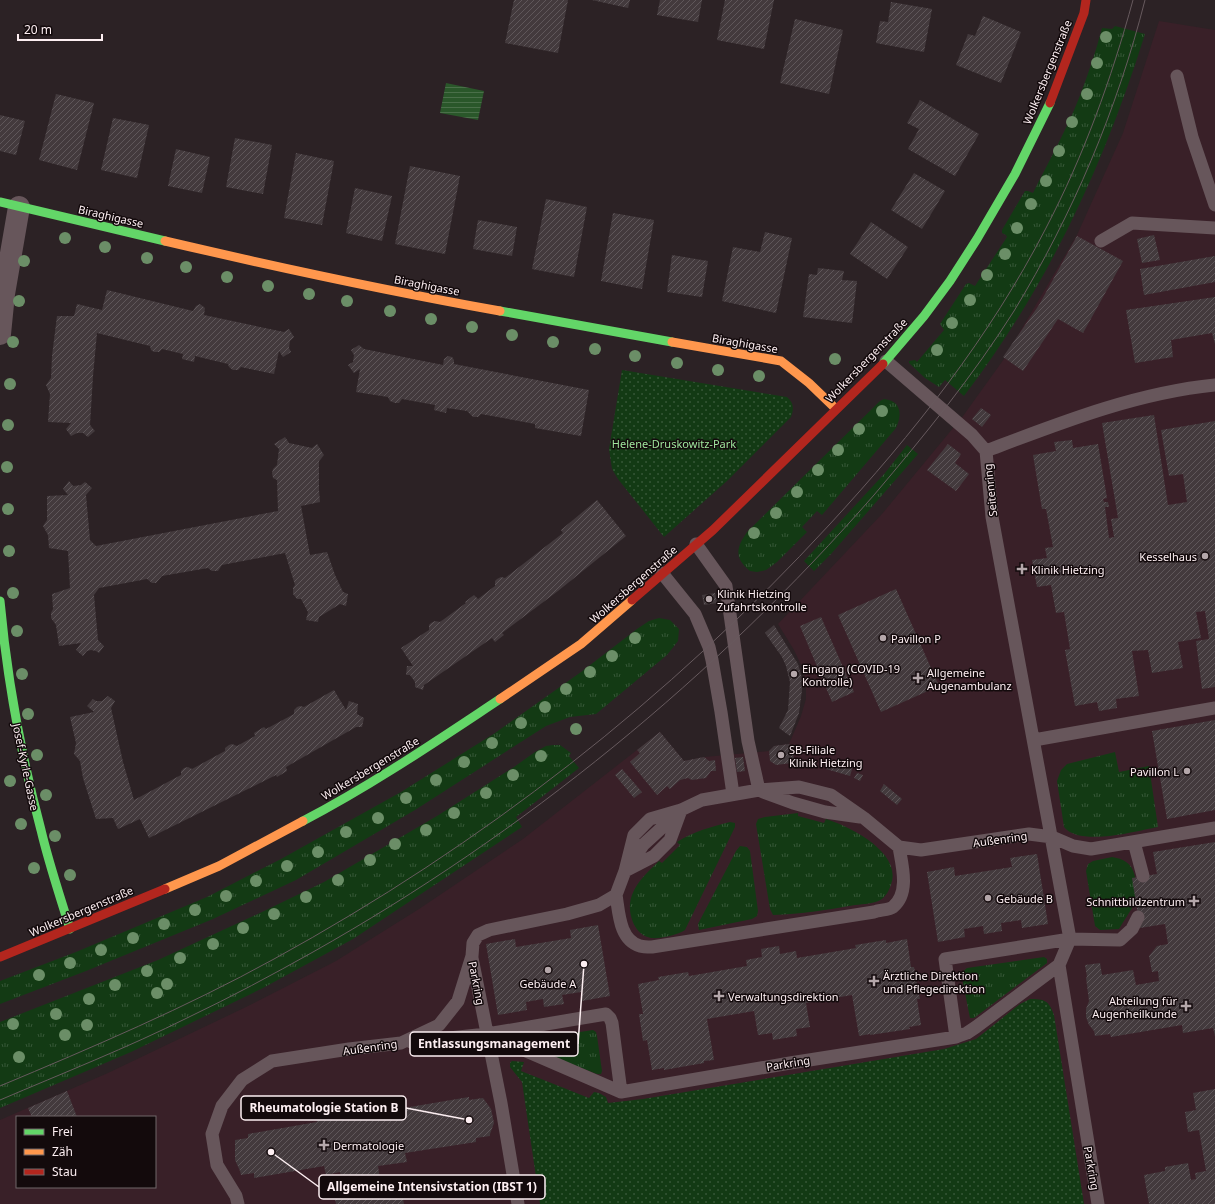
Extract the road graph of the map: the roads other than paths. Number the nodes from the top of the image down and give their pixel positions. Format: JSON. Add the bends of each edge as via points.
{"nodes":[{"id":1,"x":1086,"y":0,"type":"edge"},
{"id":2,"x":1095,"y":4,"type":"dead end"},
{"id":3,"x":1084,"y":13,"type":"junction"},
{"id":4,"x":1177,"y":76,"type":"dead end"},
{"id":5,"x":9,"y":204,"type":"edge"},
{"id":6,"x":1215,"y":205,"type":"edge"},
{"id":7,"x":1215,"y":228,"type":"edge"},
{"id":8,"x":1101,"y":241,"type":"dead end"},
{"id":9,"x":0,"y":334,"type":"edge"},
{"id":10,"x":886,"y":360,"type":"junction"},
{"id":11,"x":1215,"y":385,"type":"edge"},
{"id":12,"x":836,"y":409,"type":"junction"},
{"id":13,"x":986,"y":451,"type":"junction"},
{"id":14,"x":696,"y":544,"type":"junction"},
{"id":15,"x":662,"y":573,"type":"junction"},
{"id":16,"x":0,"y":601,"type":"edge"},
{"id":17,"x":1215,"y":708,"type":"edge"},
{"id":18,"x":743,"y":710,"type":"junction"},
{"id":19,"x":721,"y":712,"type":"junction"},
{"id":20,"x":1034,"y":740,"type":"junction"},
{"id":21,"x":758,"y":790,"type":"junction"},
{"id":22,"x":733,"y":794,"type":"junction"},
{"id":23,"x":864,"y":818,"type":"junction"},
{"id":24,"x":1215,"y":828,"type":"edge"},
{"id":25,"x":1052,"y":837,"type":"junction"},
{"id":26,"x":1134,"y":842,"type":"junction"},
{"id":27,"x":899,"y":847,"type":"junction"},
{"id":28,"x":1143,"y":876,"type":"dead end"},
{"id":29,"x":616,"y":895,"type":"junction"},
{"id":30,"x":1138,"y":917,"type":"dead end"},
{"id":31,"x":70,"y":929,"type":"junction"},
{"id":32,"x":1070,"y":939,"type":"junction"},
{"id":33,"x":472,"y":956,"type":"junction"},
{"id":34,"x":0,"y":957,"type":"edge"},
{"id":35,"x":1059,"y":965,"type":"junction"},
{"id":36,"x":487,"y":1034,"type":"junction"},
{"id":37,"x":956,"y":1037,"type":"junction"},
{"id":38,"x":401,"y":1043,"type":"junction"},
{"id":39,"x":621,"y":1092,"type":"junction"},
{"id":40,"x":238,"y":1204,"type":"edge"},
{"id":41,"x":518,"y":1204,"type":"edge"},
{"id":42,"x":1098,"y":1204,"type":"edge"}],
"edges":[{"from":1,"to":3,"type":"street","name":"Wolkersbergenstraße"},
{"from":2,"to":3,"type":"street","name":"Wolkersbergenstraße"},
{"from":3,"to":10,"type":"street","name":"Wolkersbergenstraße","via":[[1048,108],[1015,174],[950,281]]},
{"from":4,"to":6,"type":"lane","via":[[1192,138]]},
{"from":5,"to":9,"type":"street"},
{"from":5,"to":12,"type":"street","name":"Biraghigasse","via":[[264,264],[425,297],[781,361]]},
{"from":7,"to":8,"type":"lane","via":[[1132,223]]},
{"from":10,"to":12,"type":"street","name":"Wolkersbergenstraße"},
{"from":10,"to":13,"type":"lane"},
{"from":11,"to":13,"type":"lane","name":"Seitenring","via":[[1186,388],[1100,409]]},
{"from":12,"to":14,"type":"street","name":"Wolkersbergenstraße"},
{"from":13,"to":20,"type":"lane","name":"Seitenring","via":[[992,517]]},
{"from":14,"to":15,"type":"street","name":"Wolkersbergenstraße"},
{"from":14,"to":18,"type":"lane","via":[[726,586]]},
{"from":15,"to":19,"type":"lane","via":[[695,614],[712,660]]},
{"from":15,"to":31,"type":"street","name":"Wolkersbergenstraße","via":[[581,644],[420,752],[343,800],[219,866]]},
{"from":16,"to":31,"type":"street","name":"Josef-Kyrle-Gasse","via":[[16,724],[37,816]]},
{"from":17,"to":20,"type":"lane"},
{"from":18,"to":19,"type":"lane","via":[[737,716],[730,717]]},
{"from":18,"to":21,"type":"lane"},
{"from":19,"to":22,"type":"lane"},
{"from":20,"to":25,"type":"lane","name":"Seitenring"},
{"from":21,"to":22,"type":"lane"},
{"from":21,"to":23,"type":"lane","via":[[825,812]]},
{"from":21,"to":23,"type":"lane","via":[[799,787],[831,795]]},
{"from":22,"to":29,"type":"lane","via":[[702,800],[681,810],[643,845],[625,871]]},
{"from":23,"to":27,"type":"lane"},
{"from":24,"to":26,"type":"lane","name":"Außenring"},
{"from":25,"to":26,"type":"lane","name":"Außenring","via":[[1073,846],[1091,849]]},
{"from":25,"to":27,"type":"lane","name":"Außenring","via":[[1029,834],[921,850]]},
{"from":25,"to":32,"type":"lane","name":"Seitenring"},
{"from":26,"to":28,"type":"lane"},
{"from":27,"to":29,"type":"lane","via":[[904,881],[902,893],[892,907],[874,912],[652,947],[632,943],[625,935]]},
{"from":29,"to":33,"type":"lane","name":"Außenring","via":[[599,905],[567,914],[489,930],[478,935],[473,943]]},
{"from":30,"to":32,"type":"lane","via":[[1132,929],[1120,940]]},
{"from":31,"to":34,"type":"street","name":"Wolkersbergenstraße"},
{"from":32,"to":35,"type":"lane"},
{"from":32,"to":37,"type":"lane","via":[[945,959]]},
{"from":33,"to":36,"type":"lane","name":"Parkring"},
{"from":33,"to":38,"type":"lane","name":"Außenring","via":[[458,1001],[438,1025]]},
{"from":35,"to":37,"type":"lane","name":"Parkring","via":[[976,1027]]},
{"from":35,"to":42,"type":"lane","name":"Parkring"},
{"from":36,"to":38,"type":"lane"},
{"from":36,"to":39,"type":"lane"},
{"from":36,"to":39,"type":"lane","via":[[606,1014],[612,1023]]},
{"from":36,"to":41,"type":"lane","name":"Parkring"},
{"from":37,"to":39,"type":"lane","name":"Parkring"},
{"from":38,"to":40,"type":"lane","name":"Außenring","via":[[272,1061],[242,1080],[222,1106],[212,1134],[217,1165],[236,1196]]}]}
